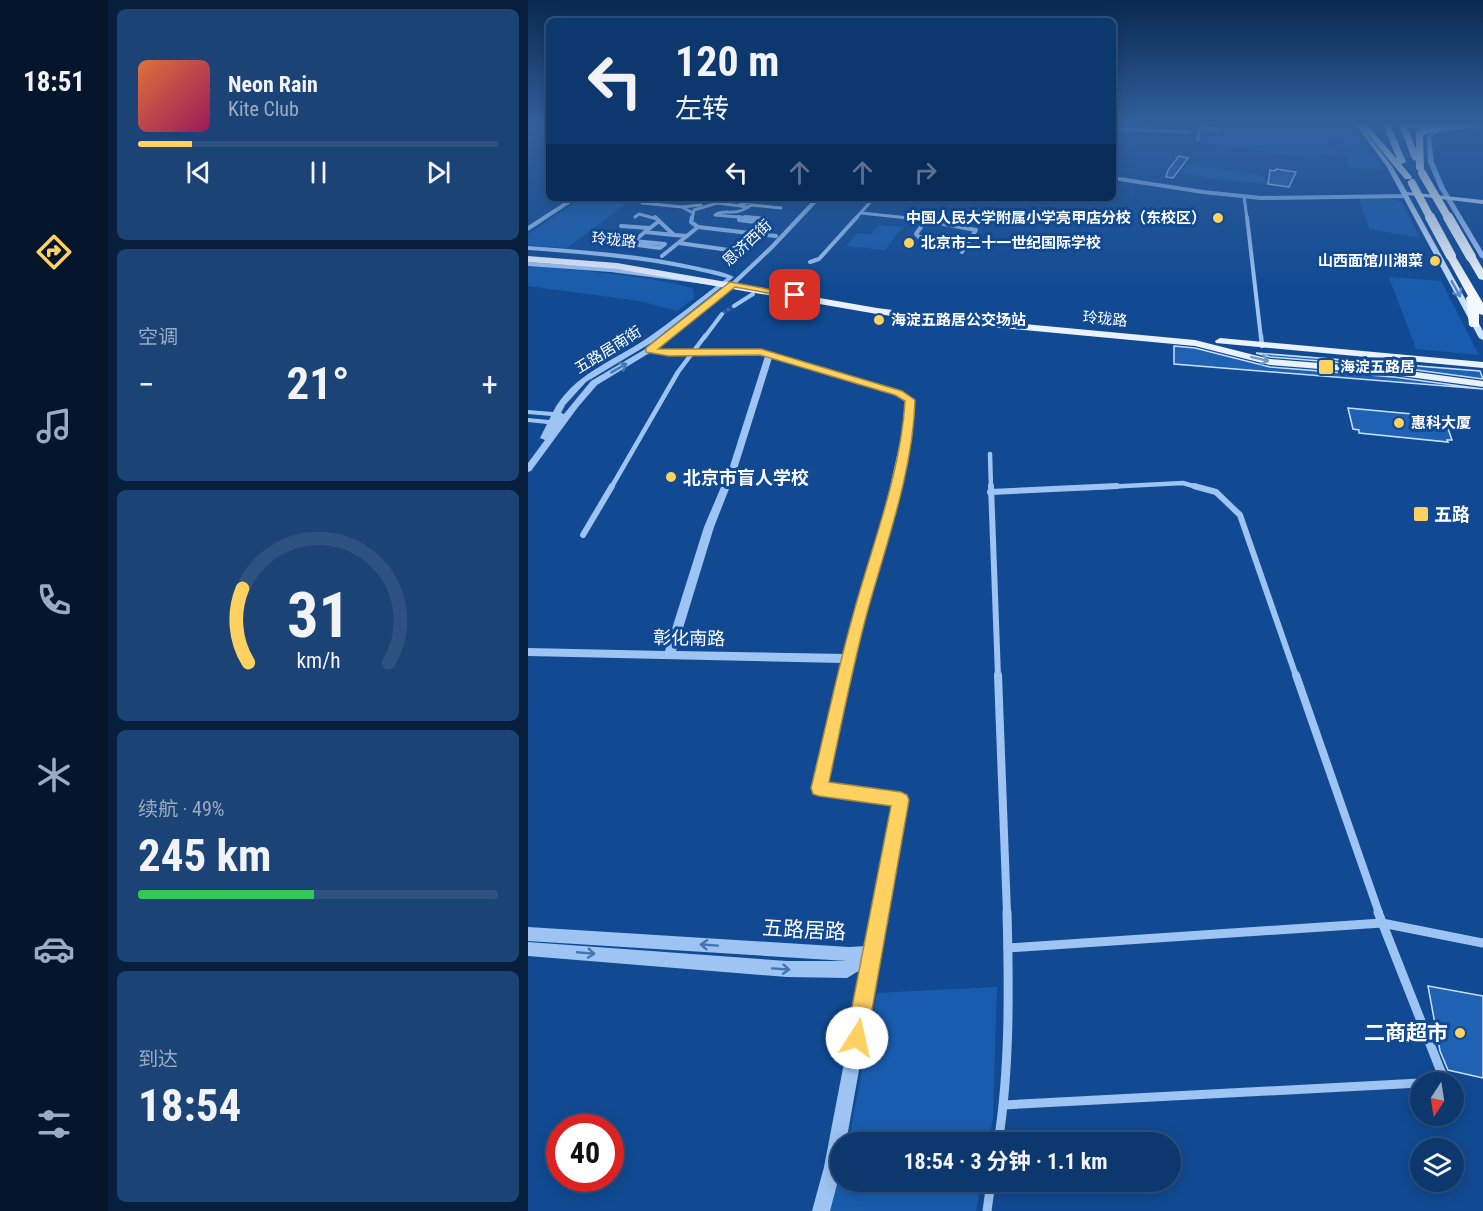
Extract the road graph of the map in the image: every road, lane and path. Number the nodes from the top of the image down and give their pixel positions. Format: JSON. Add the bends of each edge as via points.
{"nodes":[{"id":1,"x":1410,"y":180,"type":"edge"},
{"id":2,"x":1131,"y":181,"type":"edge"},
{"id":3,"x":1398,"y":181,"type":"edge"},
{"id":4,"x":1427,"y":181,"type":"edge"},
{"id":5,"x":1439,"y":181,"type":"edge"},
{"id":6,"x":1400,"y":185,"type":"junction"},
{"id":7,"x":1442,"y":188,"type":"junction"},
{"id":8,"x":1244,"y":196,"type":"junction"},
{"id":9,"x":1406,"y":197,"type":"junction"},
{"id":10,"x":1449,"y":200,"type":"junction"},
{"id":11,"x":570,"y":201,"type":"edge"},
{"id":12,"x":644,"y":201,"type":"edge"},
{"id":13,"x":724,"y":201,"type":"edge"},
{"id":14,"x":753,"y":201,"type":"edge"},
{"id":15,"x":813,"y":201,"type":"edge"},
{"id":16,"x":813,"y":201,"type":"edge"},
{"id":17,"x":871,"y":201,"type":"edge"},
{"id":18,"x":717,"y":203,"type":"junction"},
{"id":19,"x":1483,"y":204,"type":"edge"},
{"id":20,"x":710,"y":205,"type":"junction"},
{"id":21,"x":735,"y":206,"type":"junction"},
{"id":22,"x":682,"y":207,"type":"junction"},
{"id":23,"x":748,"y":207,"type":"junction"},
{"id":24,"x":781,"y":208,"type":"dead end"},
{"id":25,"x":693,"y":213,"type":"junction"},
{"id":26,"x":861,"y":213,"type":"junction"},
{"id":27,"x":739,"y":215,"type":"junction"},
{"id":28,"x":635,"y":217,"type":"dead end"},
{"id":29,"x":926,"y":220,"type":"junction"},
{"id":30,"x":658,"y":221,"type":"junction"},
{"id":31,"x":621,"y":226,"type":"dead end"},
{"id":32,"x":698,"y":227,"type":"junction"},
{"id":33,"x":649,"y":228,"type":"junction"},
{"id":34,"x":528,"y":229,"type":"edge"},
{"id":35,"x":645,"y":232,"type":"junction"},
{"id":36,"x":674,"y":235,"type":"junction"},
{"id":37,"x":687,"y":236,"type":"junction"},
{"id":38,"x":776,"y":236,"type":"junction"},
{"id":39,"x":946,"y":240,"type":"dead end"},
{"id":40,"x":632,"y":243,"type":"junction"},
{"id":41,"x":679,"y":243,"type":"junction"},
{"id":42,"x":528,"y":248,"type":"edge"},
{"id":43,"x":729,"y":250,"type":"dead end"},
{"id":44,"x":962,"y":252,"type":"dead end"},
{"id":45,"x":528,"y":253,"type":"edge"},
{"id":46,"x":662,"y":256,"type":"dead end"},
{"id":47,"x":1483,"y":257,"type":"edge"},
{"id":48,"x":528,"y":259,"type":"edge"},
{"id":49,"x":810,"y":262,"type":"dead end"},
{"id":50,"x":528,"y":264,"type":"edge"},
{"id":51,"x":1483,"y":277,"type":"edge"},
{"id":52,"x":732,"y":281,"type":"junction"},
{"id":53,"x":1470,"y":291,"type":"junction"},
{"id":54,"x":753,"y":294,"type":"dead end"},
{"id":55,"x":734,"y":306,"type":"tunnel mouth"},
{"id":56,"x":1483,"y":312,"type":"edge"},
{"id":57,"x":722,"y":314,"type":"tunnel mouth"},
{"id":58,"x":1475,"y":325,"type":"junction"},
{"id":59,"x":1483,"y":338,"type":"edge"},
{"id":60,"x":1262,"y":346,"type":"junction"},
{"id":61,"x":650,"y":350,"type":"junction"},
{"id":62,"x":692,"y":353,"type":"junction"},
{"id":63,"x":769,"y":355,"type":"junction"},
{"id":64,"x":1420,"y":360,"type":"junction"},
{"id":65,"x":1483,"y":365,"type":"edge"},
{"id":66,"x":1394,"y":372,"type":"junction"},
{"id":67,"x":1483,"y":384,"type":"edge"},
{"id":68,"x":528,"y":412,"type":"edge"},
{"id":69,"x":560,"y":419,"type":"junction"},
{"id":70,"x":528,"y":420,"type":"edge"},
{"id":71,"x":990,"y":454,"type":"dead end"},
{"id":72,"x":528,"y":459,"type":"edge"},
{"id":73,"x":528,"y":469,"type":"edge"},
{"id":74,"x":990,"y":492,"type":"junction"},
{"id":75,"x":583,"y":535,"type":"dead end"},
{"id":76,"x":528,"y":652,"type":"edge"},
{"id":77,"x":669,"y":655,"type":"dead end"},
{"id":78,"x":849,"y":659,"type":"junction"},
{"id":79,"x":1382,"y":923,"type":"junction"},
{"id":80,"x":528,"y":934,"type":"edge"},
{"id":81,"x":1483,"y":943,"type":"edge"},
{"id":82,"x":1008,"y":948,"type":"junction"},
{"id":83,"x":528,"y":949,"type":"edge"},
{"id":84,"x":873,"y":953,"type":"junction"},
{"id":85,"x":1441,"y":1072,"type":"edge"},
{"id":86,"x":1410,"y":1084,"type":"edge"},
{"id":87,"x":1004,"y":1105,"type":"junction"},
{"id":88,"x":1000,"y":1132,"type":"edge"},
{"id":89,"x":990,"y":1192,"type":"edge"},
{"id":90,"x":820,"y":1211,"type":"edge"},
{"id":91,"x":987,"y":1211,"type":"edge"}],
"edges":[{"from":1,"to":53,"type":"highway","bridge":true},
{"from":2,"to":8,"type":"street"},
{"from":3,"to":6,"type":"main road"},
{"from":4,"to":51,"type":"highway","bridge":true},
{"from":5,"to":7,"type":"street"},
{"from":6,"to":7,"type":"main road"},
{"from":6,"to":9,"type":"main road"},
{"from":7,"to":10,"type":"street"},
{"from":8,"to":9,"type":"street"},
{"from":8,"to":60,"type":"street"},
{"from":9,"to":10,"type":"main road"},
{"from":9,"to":58,"type":"main road","one_way":true},
{"from":10,"to":19,"type":"main road"},
{"from":10,"to":47,"type":"street"},
{"from":11,"to":34,"type":"street"},
{"from":12,"to":22,"type":"street","via":[[642,203]]},
{"from":13,"to":18,"type":"street"},
{"from":14,"to":21,"type":"street"},
{"from":15,"to":38,"type":"street","name":"恩济西街"},
{"from":16,"to":52,"type":"street","name":"恩济西街"},
{"from":17,"to":26,"type":"street"},
{"from":18,"to":20,"type":"street"},
{"from":18,"to":21,"type":"street"},
{"from":20,"to":22,"type":"street"},
{"from":20,"to":25,"type":"street"},
{"from":21,"to":23,"type":"street"},
{"from":22,"to":25,"type":"street"},
{"from":23,"to":24,"type":"street"},
{"from":23,"to":27,"type":"street"},
{"from":25,"to":32,"type":"street","via":[[691,222]]},
{"from":26,"to":29,"type":"street"},
{"from":26,"to":49,"type":"street","via":[[819,259]]},
{"from":27,"to":27,"type":"street","via":[[718,212],[715,215]]},
{"from":27,"to":27,"type":"street","via":[[744,216],[766,219],[763,223],[739,220]]},
{"from":28,"to":30,"type":"street","via":[[639,214]]},
{"from":29,"to":39,"type":"street","via":[[916,234]]},
{"from":29,"to":44,"type":"street","via":[[976,230]]},
{"from":30,"to":33,"type":"street"},
{"from":30,"to":36,"type":"street"},
{"from":31,"to":33,"type":"street"},
{"from":32,"to":37,"type":"street"},
{"from":32,"to":38,"type":"street"},
{"from":33,"to":35,"type":"street"},
{"from":35,"to":36,"type":"street"},
{"from":35,"to":40,"type":"street"},
{"from":36,"to":37,"type":"street"},
{"from":37,"to":41,"type":"street"},
{"from":38,"to":52,"type":"street","name":"恩济西街"},
{"from":40,"to":40,"type":"street","via":[[599,241],[603,238]]},
{"from":40,"to":40,"type":"street","via":[[665,244],[660,248]]},
{"from":41,"to":43,"type":"street"},
{"from":41,"to":46,"type":"street"},
{"from":42,"to":52,"type":"street","name":"玲珑路","via":[[629,256],[692,266]]},
{"from":45,"to":52,"type":"main road","name":"玲珑路","via":[[624,260]]},
{"from":48,"to":52,"type":"main road","name":"玲珑路"},
{"from":50,"to":52,"type":"street","name":"玲珑路","via":[[611,270],[703,284]]},
{"from":52,"to":60,"type":"main road","name":"玲珑路","via":[[878,305]]},
{"from":52,"to":61,"type":"street","name":"五路居南街"},
{"from":52,"to":66,"type":"main road","name":"玲珑路","one_way":true,"via":[[877,311],[1195,343],[1270,362]]},
{"from":52,"to":69,"type":"street","name":"五路居南街","via":[[648,341],[583,380],[561,404]]},
{"from":53,"to":56,"type":"highway"},
{"from":53,"to":58,"type":"highway"},
{"from":54,"to":55,"type":"street"},
{"from":57,"to":62,"type":"street"},
{"from":58,"to":59,"type":"main road"},
{"from":60,"to":64,"type":"main road","name":"玲珑路"},
{"from":61,"to":62,"type":"street"},
{"from":69,"to":61,"type":"street","name":"五路居南街","one_way":true,"via":[[594,383]]},
{"from":62,"to":63,"type":"street"},
{"from":62,"to":75,"type":"street"},
{"from":63,"to":77,"type":"street"},
{"from":63,"to":78,"type":"street","via":[[899,393],[910,400],[893,495]]},
{"from":64,"to":65,"type":"main road","name":"玲珑路"},
{"from":64,"to":66,"type":"main road","via":[[1453,366],[1461,376]]},
{"from":66,"to":67,"type":"main road","name":"玲珑路"},
{"from":68,"to":69,"type":"street"},
{"from":69,"to":70,"type":"street"},
{"from":69,"to":72,"type":"street","name":"五路居南街"},
{"from":69,"to":73,"type":"street","name":"五路居南街"},
{"from":71,"to":74,"type":"street"},
{"from":74,"to":79,"type":"street","via":[[1183,483],[1215,492],[1240,515]]},
{"from":74,"to":82,"type":"street"},
{"from":76,"to":78,"type":"street","name":"彰化南路"},
{"from":78,"to":84,"type":"street","via":[[819,788],[901,800]]},
{"from":79,"to":81,"type":"street"},
{"from":79,"to":82,"type":"street"},
{"from":79,"to":85,"type":"street"},
{"from":84,"to":80,"type":"street","name":"五路居路","one_way":true},
{"from":82,"to":87,"type":"street"},
{"from":83,"to":84,"type":"street","name":"五路居路","one_way":true,"via":[[847,970]]},
{"from":84,"to":90,"type":"street","via":[[833,1167]]},
{"from":86,"to":87,"type":"street"},
{"from":87,"to":88,"type":"street"},
{"from":89,"to":91,"type":"street"}]}
